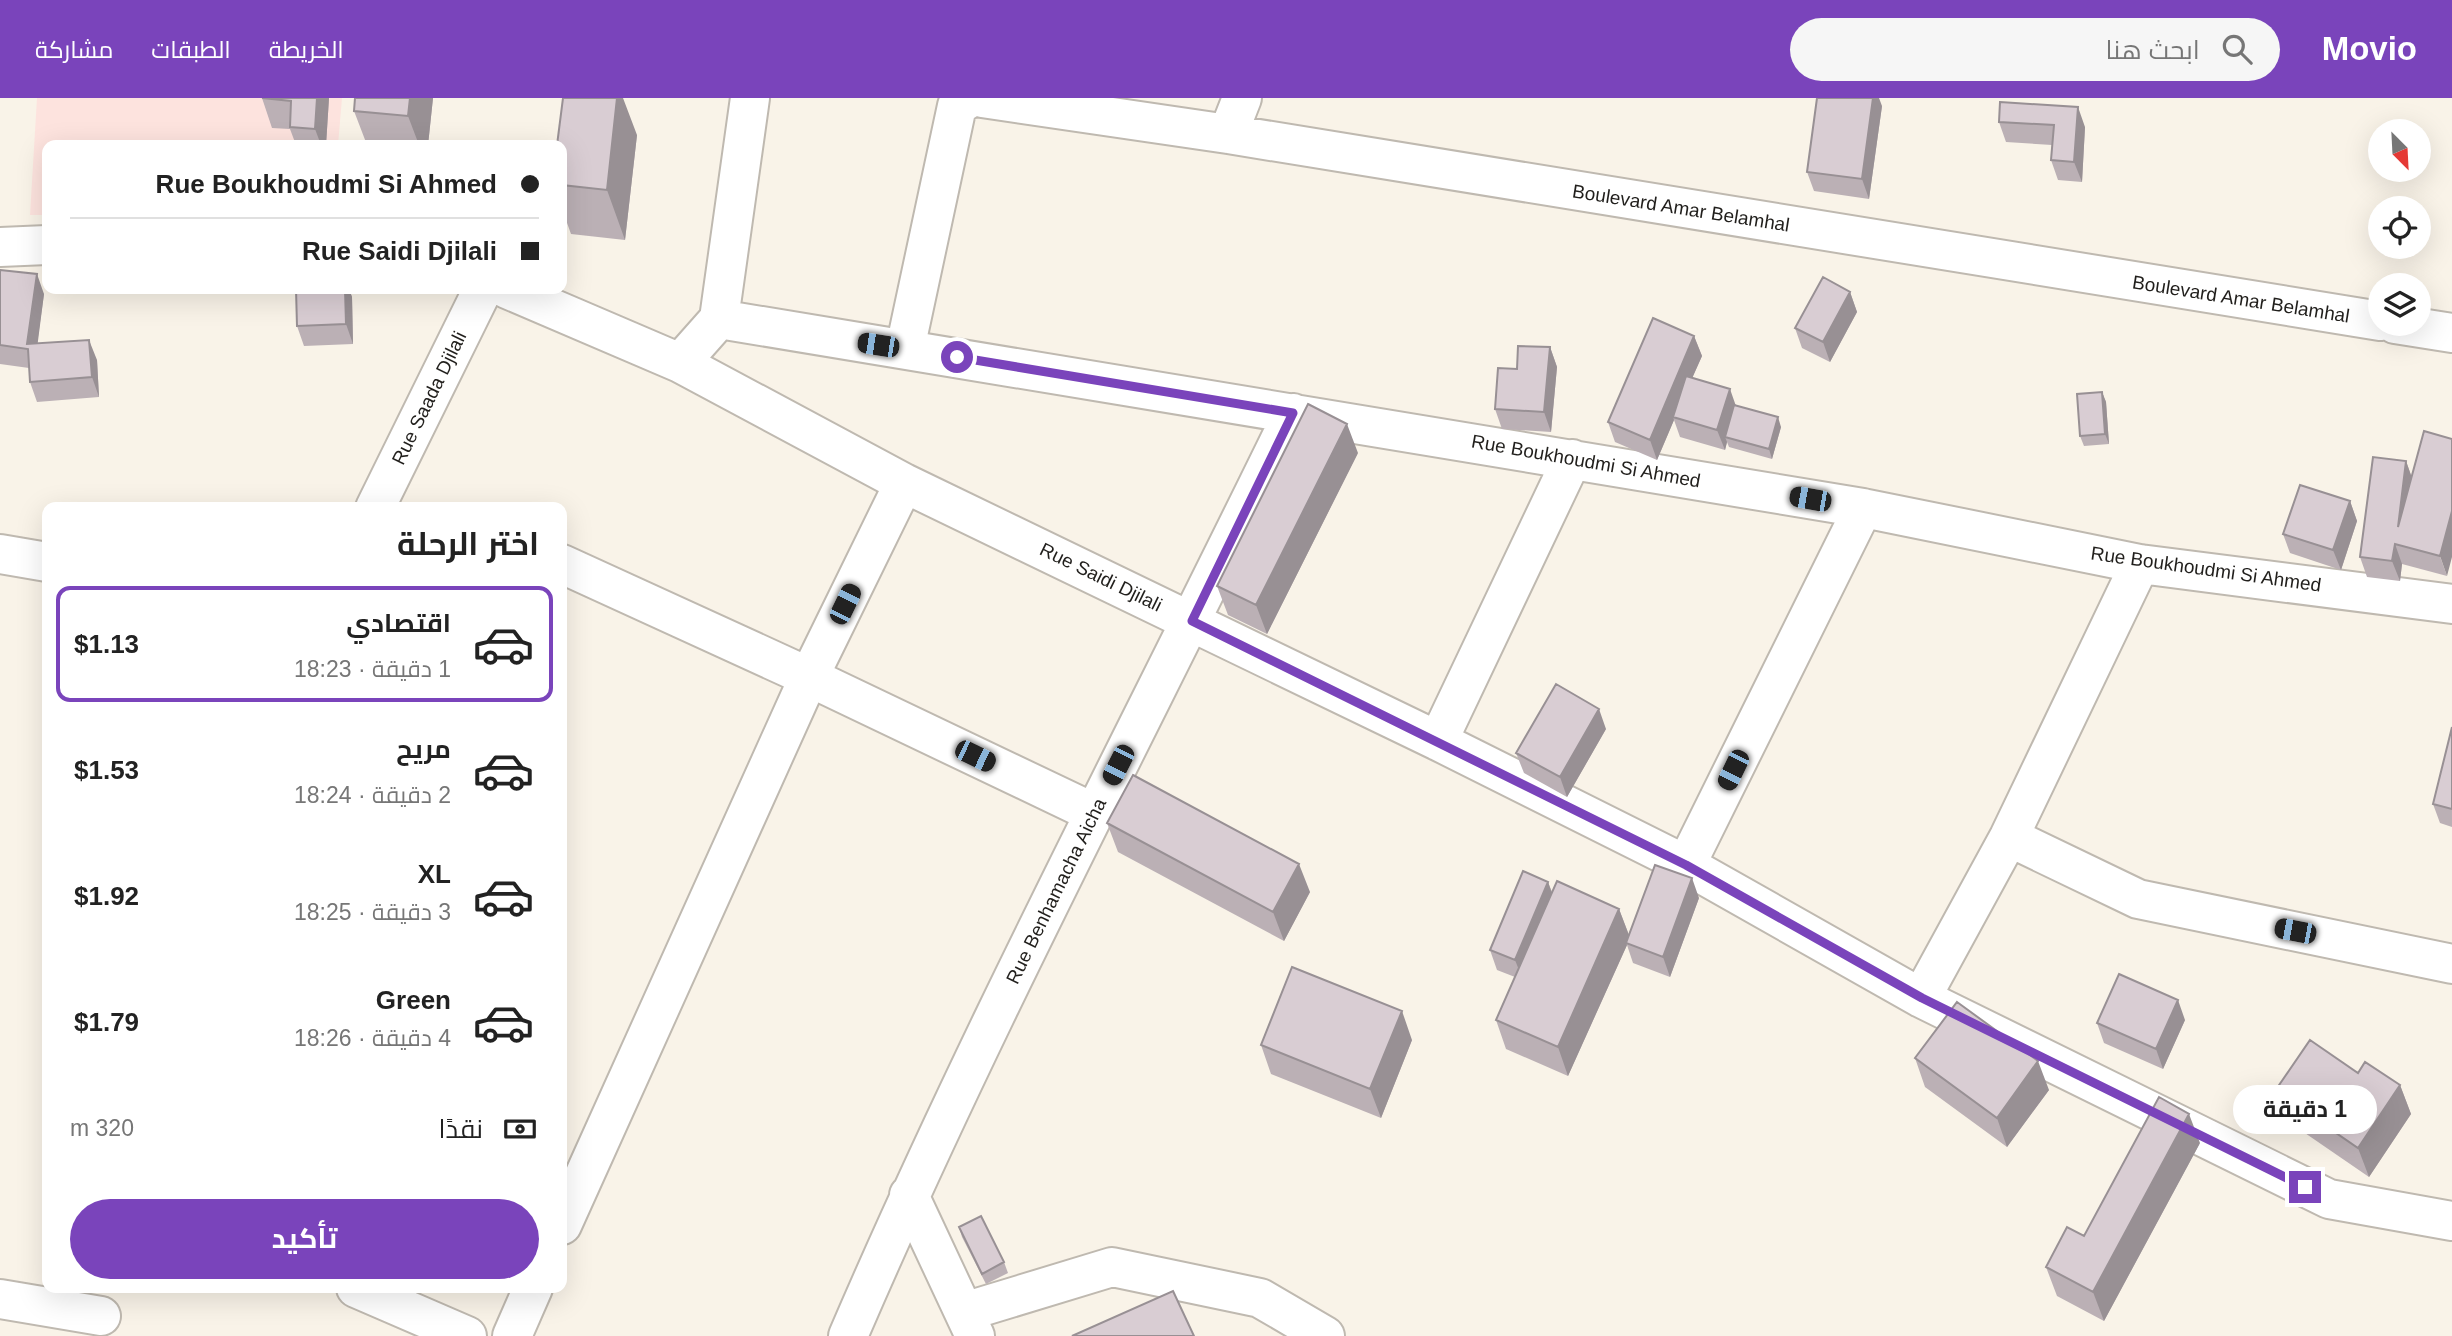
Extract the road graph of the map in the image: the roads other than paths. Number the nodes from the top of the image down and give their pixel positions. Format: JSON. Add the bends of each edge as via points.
{"nodes":[{"id":1,"x":750,"y":98,"type":"edge"},
{"id":2,"x":972,"y":98,"type":"edge"},
{"id":3,"x":1242,"y":98,"type":"edge"},
{"id":4,"x":1228,"y":134,"type":"junction"},
{"id":5,"x":42,"y":245,"type":"edge"},
{"id":6,"x":0,"y":247,"type":"edge"},
{"id":7,"x":481,"y":294,"type":"edge"},
{"id":8,"x":519,"y":294,"type":"edge"},
{"id":9,"x":719,"y":319,"type":"junction"},
{"id":10,"x":2368,"y":319,"type":"edge"},
{"id":11,"x":2431,"y":330,"type":"edge"},
{"id":12,"x":2452,"y":333,"type":"edge"},
{"id":13,"x":905,"y":349,"type":"junction"},
{"id":14,"x":680,"y":363,"type":"junction"},
{"id":15,"x":1293,"y":413,"type":"junction"},
{"id":16,"x":1572,"y":459,"type":"junction"},
{"id":17,"x":904,"y":483,"type":"junction"},
{"id":18,"x":379,"y":502,"type":"edge"},
{"id":19,"x":1863,"y":508,"type":"junction"},
{"id":20,"x":0,"y":554,"type":"edge"},
{"id":21,"x":42,"y":561,"type":"edge"},
{"id":22,"x":2140,"y":564,"type":"junction"},
{"id":23,"x":567,"y":566,"type":"edge"},
{"id":24,"x":2452,"y":604,"type":"edge"},
{"id":25,"x":1192,"y":621,"type":"junction"},
{"id":26,"x":809,"y":677,"type":"junction"},
{"id":27,"x":1438,"y":741,"type":"junction"},
{"id":28,"x":1094,"y":813,"type":"junction"},
{"id":29,"x":2009,"y":836,"type":"junction"},
{"id":30,"x":1686,"y":865,"type":"junction"},
{"id":31,"x":2452,"y":964,"type":"edge"},
{"id":32,"x":1922,"y":998,"type":"junction"},
{"id":33,"x":909,"y":1195,"type":"junction"},
{"id":34,"x":567,"y":1214,"type":"edge"},
{"id":35,"x":2452,"y":1221,"type":"edge"},
{"id":36,"x":368,"y":1293,"type":"edge"},
{"id":37,"x":531,"y":1293,"type":"edge"},
{"id":38,"x":0,"y":1299,"type":"edge"},
{"id":39,"x":101,"y":1313,"type":"edge"},
{"id":40,"x":969,"y":1324,"type":"edge"},
{"id":41,"x":467,"y":1336,"type":"edge"},
{"id":42,"x":512,"y":1336,"type":"edge"},
{"id":43,"x":848,"y":1336,"type":"edge"},
{"id":44,"x":1325,"y":1336,"type":"edge"}],
"edges":[{"from":1,"to":9,"type":"street"},
{"from":2,"to":4,"type":"street","name":"Boulevard Amar Belamhal"},
{"from":2,"to":13,"type":"street","via":[[957,106]]},
{"from":3,"to":4,"type":"street"},
{"from":4,"to":10,"type":"street","name":"Boulevard Amar Belamhal"},
{"from":5,"to":6,"type":"street"},
{"from":7,"to":18,"type":"street","name":"Rue Saada Djilali"},
{"from":8,"to":14,"type":"street","name":"Rue Saidi Djilali"},
{"from":9,"to":13,"type":"street","name":"Rue Boukhoudmi Si Ahmed"},
{"from":9,"to":14,"type":"street"},
{"from":11,"to":12,"type":"street"},
{"from":13,"to":15,"type":"street","name":"Rue Boukhoudmi Si Ahmed"},
{"from":14,"to":17,"type":"street","name":"Rue Saidi Djilali"},
{"from":15,"to":16,"type":"street","name":"Rue Boukhoudmi Si Ahmed"},
{"from":15,"to":25,"type":"street","name":"Rue Benhamacha Aicha"},
{"from":16,"to":19,"type":"street","name":"Rue Boukhoudmi Si Ahmed"},
{"from":16,"to":27,"type":"street"},
{"from":17,"to":25,"type":"street","name":"Rue Saidi Djilali"},
{"from":17,"to":26,"type":"street"},
{"from":19,"to":22,"type":"street","name":"Rue Boukhoudmi Si Ahmed"},
{"from":19,"to":30,"type":"street"},
{"from":20,"to":21,"type":"street"},
{"from":22,"to":24,"type":"street","name":"Rue Boukhoudmi Si Ahmed"},
{"from":22,"to":29,"type":"street"},
{"from":23,"to":26,"type":"street"},
{"from":25,"to":27,"type":"street","name":"Rue Saidi Djilali"},
{"from":25,"to":28,"type":"street","name":"Rue Benhamacha Aicha"},
{"from":26,"to":28,"type":"street"},
{"from":26,"to":34,"type":"street"},
{"from":27,"to":30,"type":"street","name":"Rue Saidi Djilali"},
{"from":28,"to":33,"type":"street","name":"Rue Benhamacha Aicha"},
{"from":29,"to":31,"type":"street","via":[[2138,899]]},
{"from":29,"to":32,"type":"street"},
{"from":30,"to":32,"type":"street","name":"Rue Saidi Djilali"},
{"from":32,"to":35,"type":"street","name":"Rue Saidi Djilali","via":[[2329,1199]]},
{"from":33,"to":40,"type":"street"},
{"from":33,"to":43,"type":"street","name":"Rue Benhamacha Aicha"},
{"from":36,"to":41,"type":"street"},
{"from":37,"to":42,"type":"street"},
{"from":38,"to":39,"type":"street"},
{"from":40,"to":44,"type":"street","via":[[1112,1267],[1260,1298]]}]}
